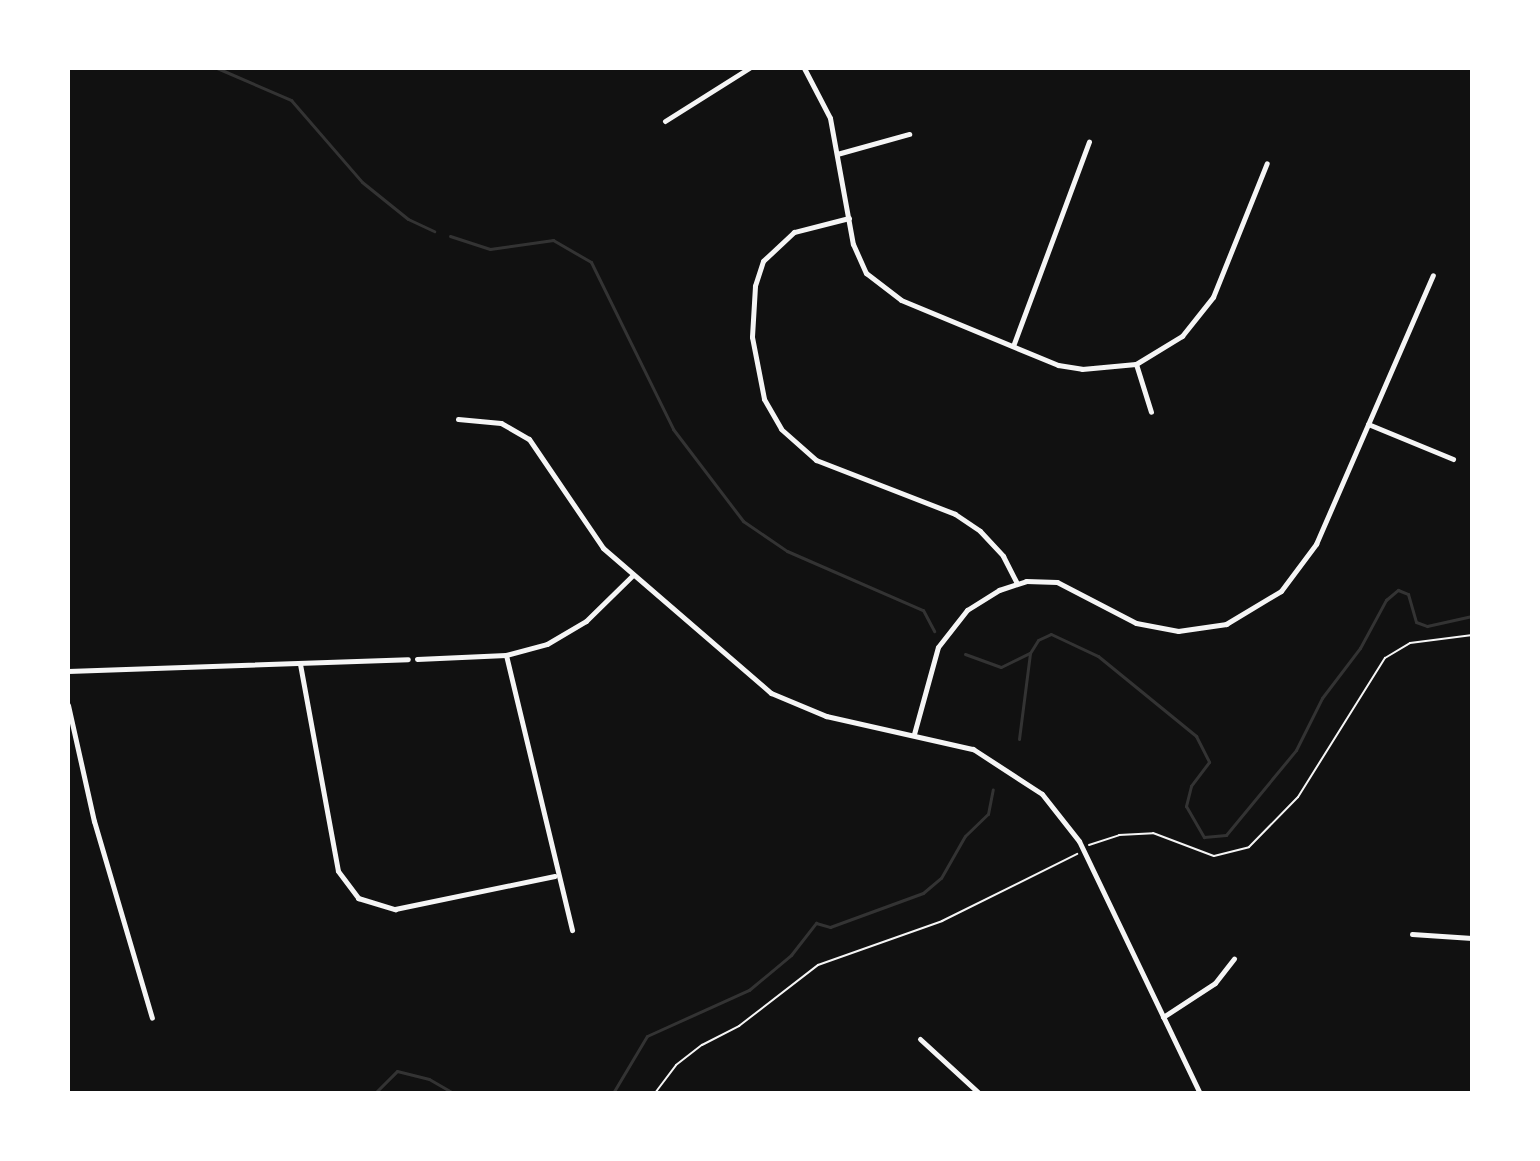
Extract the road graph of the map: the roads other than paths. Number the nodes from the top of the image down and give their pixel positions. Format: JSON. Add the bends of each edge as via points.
{"nodes":[{"id":1,"x":749,"y":68,"type":"edge"},
{"id":2,"x":804,"y":68,"type":"edge"},
{"id":3,"x":665,"y":121,"type":"dead end"},
{"id":4,"x":909,"y":134,"type":"dead end"},
{"id":5,"x":1089,"y":142,"type":"dead end"},
{"id":6,"x":837,"y":154,"type":"junction"},
{"id":7,"x":1267,"y":163,"type":"dead end"},
{"id":8,"x":849,"y":218,"type":"junction"},
{"id":9,"x":1433,"y":275,"type":"dead end"},
{"id":10,"x":1013,"y":346,"type":"junction"},
{"id":11,"x":1136,"y":364,"type":"junction"},
{"id":12,"x":1151,"y":412,"type":"dead end"},
{"id":13,"x":458,"y":419,"type":"dead end"},
{"id":14,"x":1368,"y":424,"type":"junction"},
{"id":15,"x":1453,"y":459,"type":"dead end"},
{"id":16,"x":633,"y":575,"type":"junction"},
{"id":17,"x":1017,"y":583,"type":"junction"},
{"id":18,"x":506,"y":655,"type":"junction"},
{"id":19,"x":408,"y":659,"type":"dead end"},
{"id":20,"x":417,"y":659,"type":"dead end"},
{"id":21,"x":300,"y":664,"type":"junction"},
{"id":22,"x":68,"y":671,"type":"edge"},
{"id":23,"x":68,"y":705,"type":"edge"},
{"id":24,"x":914,"y":734,"type":"junction"},
{"id":25,"x":555,"y":876,"type":"junction"},
{"id":26,"x":572,"y":930,"type":"dead end"},
{"id":27,"x":1412,"y":934,"type":"dead end"},
{"id":28,"x":1472,"y":938,"type":"edge"},
{"id":29,"x":1234,"y":959,"type":"dead end"},
{"id":30,"x":1163,"y":1017,"type":"junction"},
{"id":31,"x":152,"y":1018,"type":"dead end"},
{"id":32,"x":920,"y":1039,"type":"dead end"},
{"id":33,"x":979,"y":1093,"type":"edge"},
{"id":34,"x":1200,"y":1093,"type":"edge"}],
"edges":[{"from":1,"to":3,"type":"street"},
{"from":2,"to":6,"type":"street","via":[[826,107]]},
{"from":4,"to":6,"type":"street"},
{"from":5,"to":10,"type":"street"},
{"from":6,"to":8,"type":"street"},
{"from":7,"to":11,"type":"street","via":[[1205,310],[1170,346]]},
{"from":8,"to":10,"type":"street","via":[[858,260],[879,287]]},
{"from":8,"to":17,"type":"street","via":[[794,232],[763,261],[755,286],[752,350],[764,399],[793,443],[816,460],[955,514],[980,531],[1003,556]]},
{"from":9,"to":14,"type":"street"},
{"from":10,"to":11,"type":"street","via":[[1082,369]]},
{"from":11,"to":12,"type":"street"},
{"from":13,"to":16,"type":"street","via":[[501,423],[529,439],[547,459],[586,528]]},
{"from":14,"to":15,"type":"street"},
{"from":14,"to":17,"type":"street","via":[[1305,563],[1281,591],[1246,615],[1208,629],[1164,630],[1127,619],[1064,584]]},
{"from":16,"to":18,"type":"street","via":[[568,633]]},
{"from":16,"to":24,"type":"street","via":[[771,693],[826,716]]},
{"from":17,"to":24,"type":"street","via":[[975,604],[942,641],[927,675]]},
{"from":18,"to":20,"type":"street"},
{"from":18,"to":25,"type":"street"},
{"from":19,"to":21,"type":"street"},
{"from":21,"to":22,"type":"street"},
{"from":21,"to":25,"type":"street","via":[[338,871],[358,898],[395,909]]},
{"from":23,"to":31,"type":"street","via":[[90,808]]},
{"from":24,"to":30,"type":"street","via":[[973,749],[1022,776],[1065,819]]},
{"from":25,"to":26,"type":"street"},
{"from":27,"to":28,"type":"street"},
{"from":29,"to":30,"type":"street","via":[[1215,983]]},
{"from":30,"to":34,"type":"street"},
{"from":32,"to":33,"type":"street"}]}
